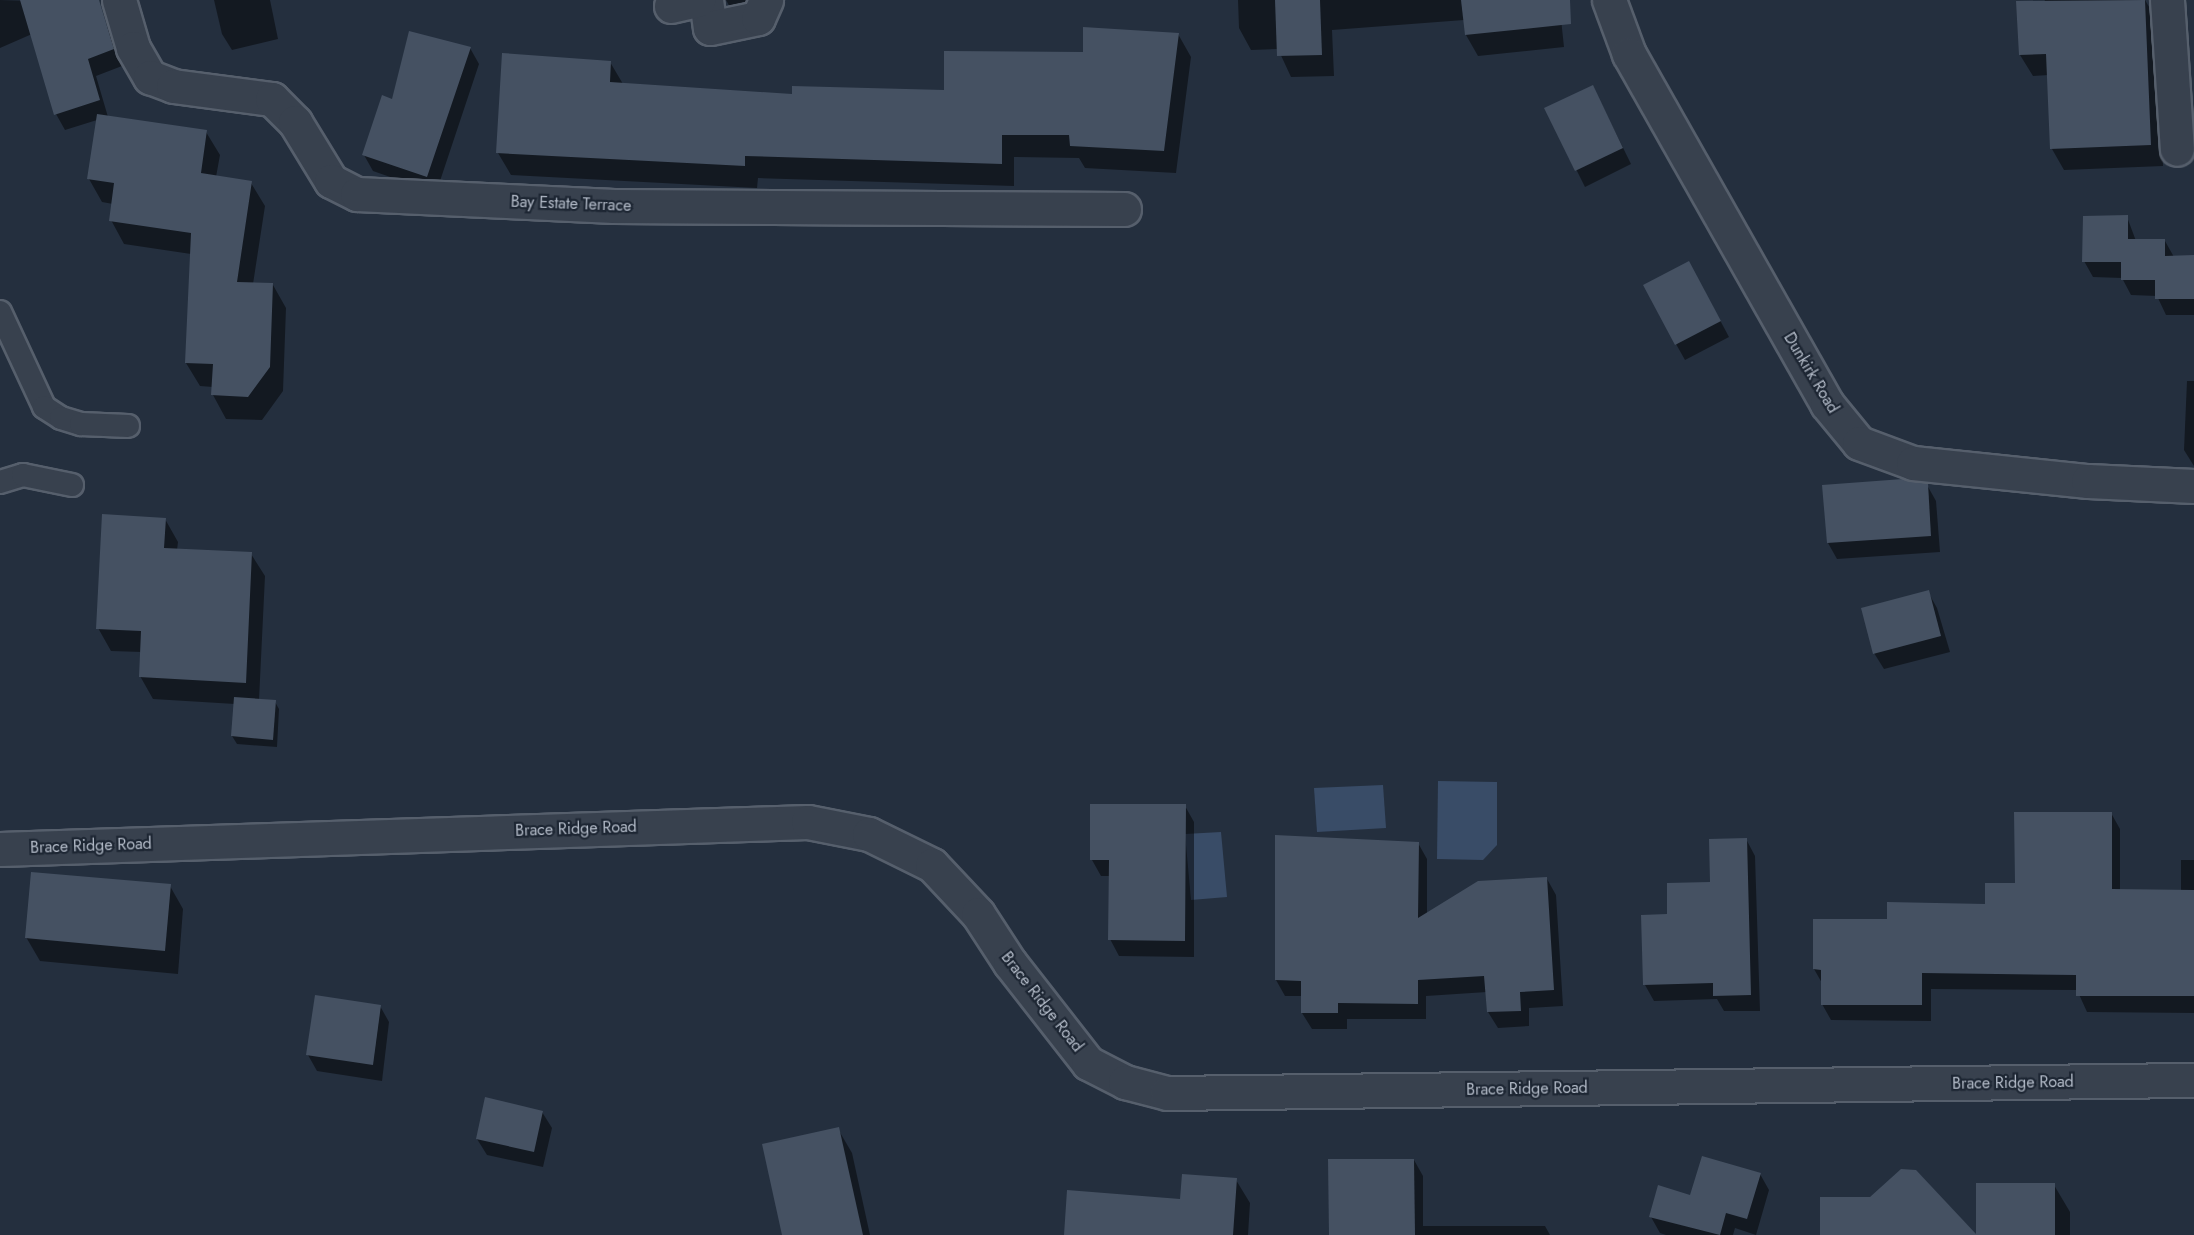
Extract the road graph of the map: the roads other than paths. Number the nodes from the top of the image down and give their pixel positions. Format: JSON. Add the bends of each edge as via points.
{"nodes":[{"id":1,"x":119,"y":0,"type":"edge"},
{"id":2,"x":706,"y":0,"type":"edge"},
{"id":3,"x":766,"y":0,"type":"edge"},
{"id":4,"x":1609,"y":0,"type":"edge"},
{"id":5,"x":2168,"y":0,"type":"edge"},
{"id":6,"x":2183,"y":56,"type":"edge"},
{"id":7,"x":2177,"y":149,"type":"dead end"},
{"id":8,"x":1124,"y":209,"type":"dead end"},
{"id":9,"x":0,"y":312,"type":"edge"},
{"id":10,"x":128,"y":426,"type":"dead end"},
{"id":11,"x":0,"y":482,"type":"edge"},
{"id":12,"x":72,"y":485,"type":"dead end"},
{"id":13,"x":2194,"y":486,"type":"edge"},
{"id":14,"x":0,"y":849,"type":"edge"},
{"id":15,"x":2194,"y":1080,"type":"edge"}],
"edges":[{"from":1,"to":8,"type":"street","name":"Bay Estate Terrace","via":[[133,48],[150,77],[173,86],[272,99],[295,122],[331,181],[357,194],[614,206]]},
{"from":2,"to":3,"type":"street","via":[[710,28],[758,18]]},
{"from":4,"to":13,"type":"street","name":"Dunkirk Road","via":[[1629,54],[1821,394],[1859,443],[1913,463],[2088,481]]},
{"from":5,"to":6,"type":"street"},
{"from":6,"to":7,"type":"street"},
{"from":9,"to":10,"type":"lane","via":[[44,406],[61,418],[81,424]]},
{"from":11,"to":12,"type":"lane","via":[[23,475]]},
{"from":14,"to":15,"type":"street","name":"Brace Ridge Road","via":[[808,822],[869,834],[932,865],[978,914],[1010,963],[1088,1063],[1125,1082],[1167,1093]]}]}
